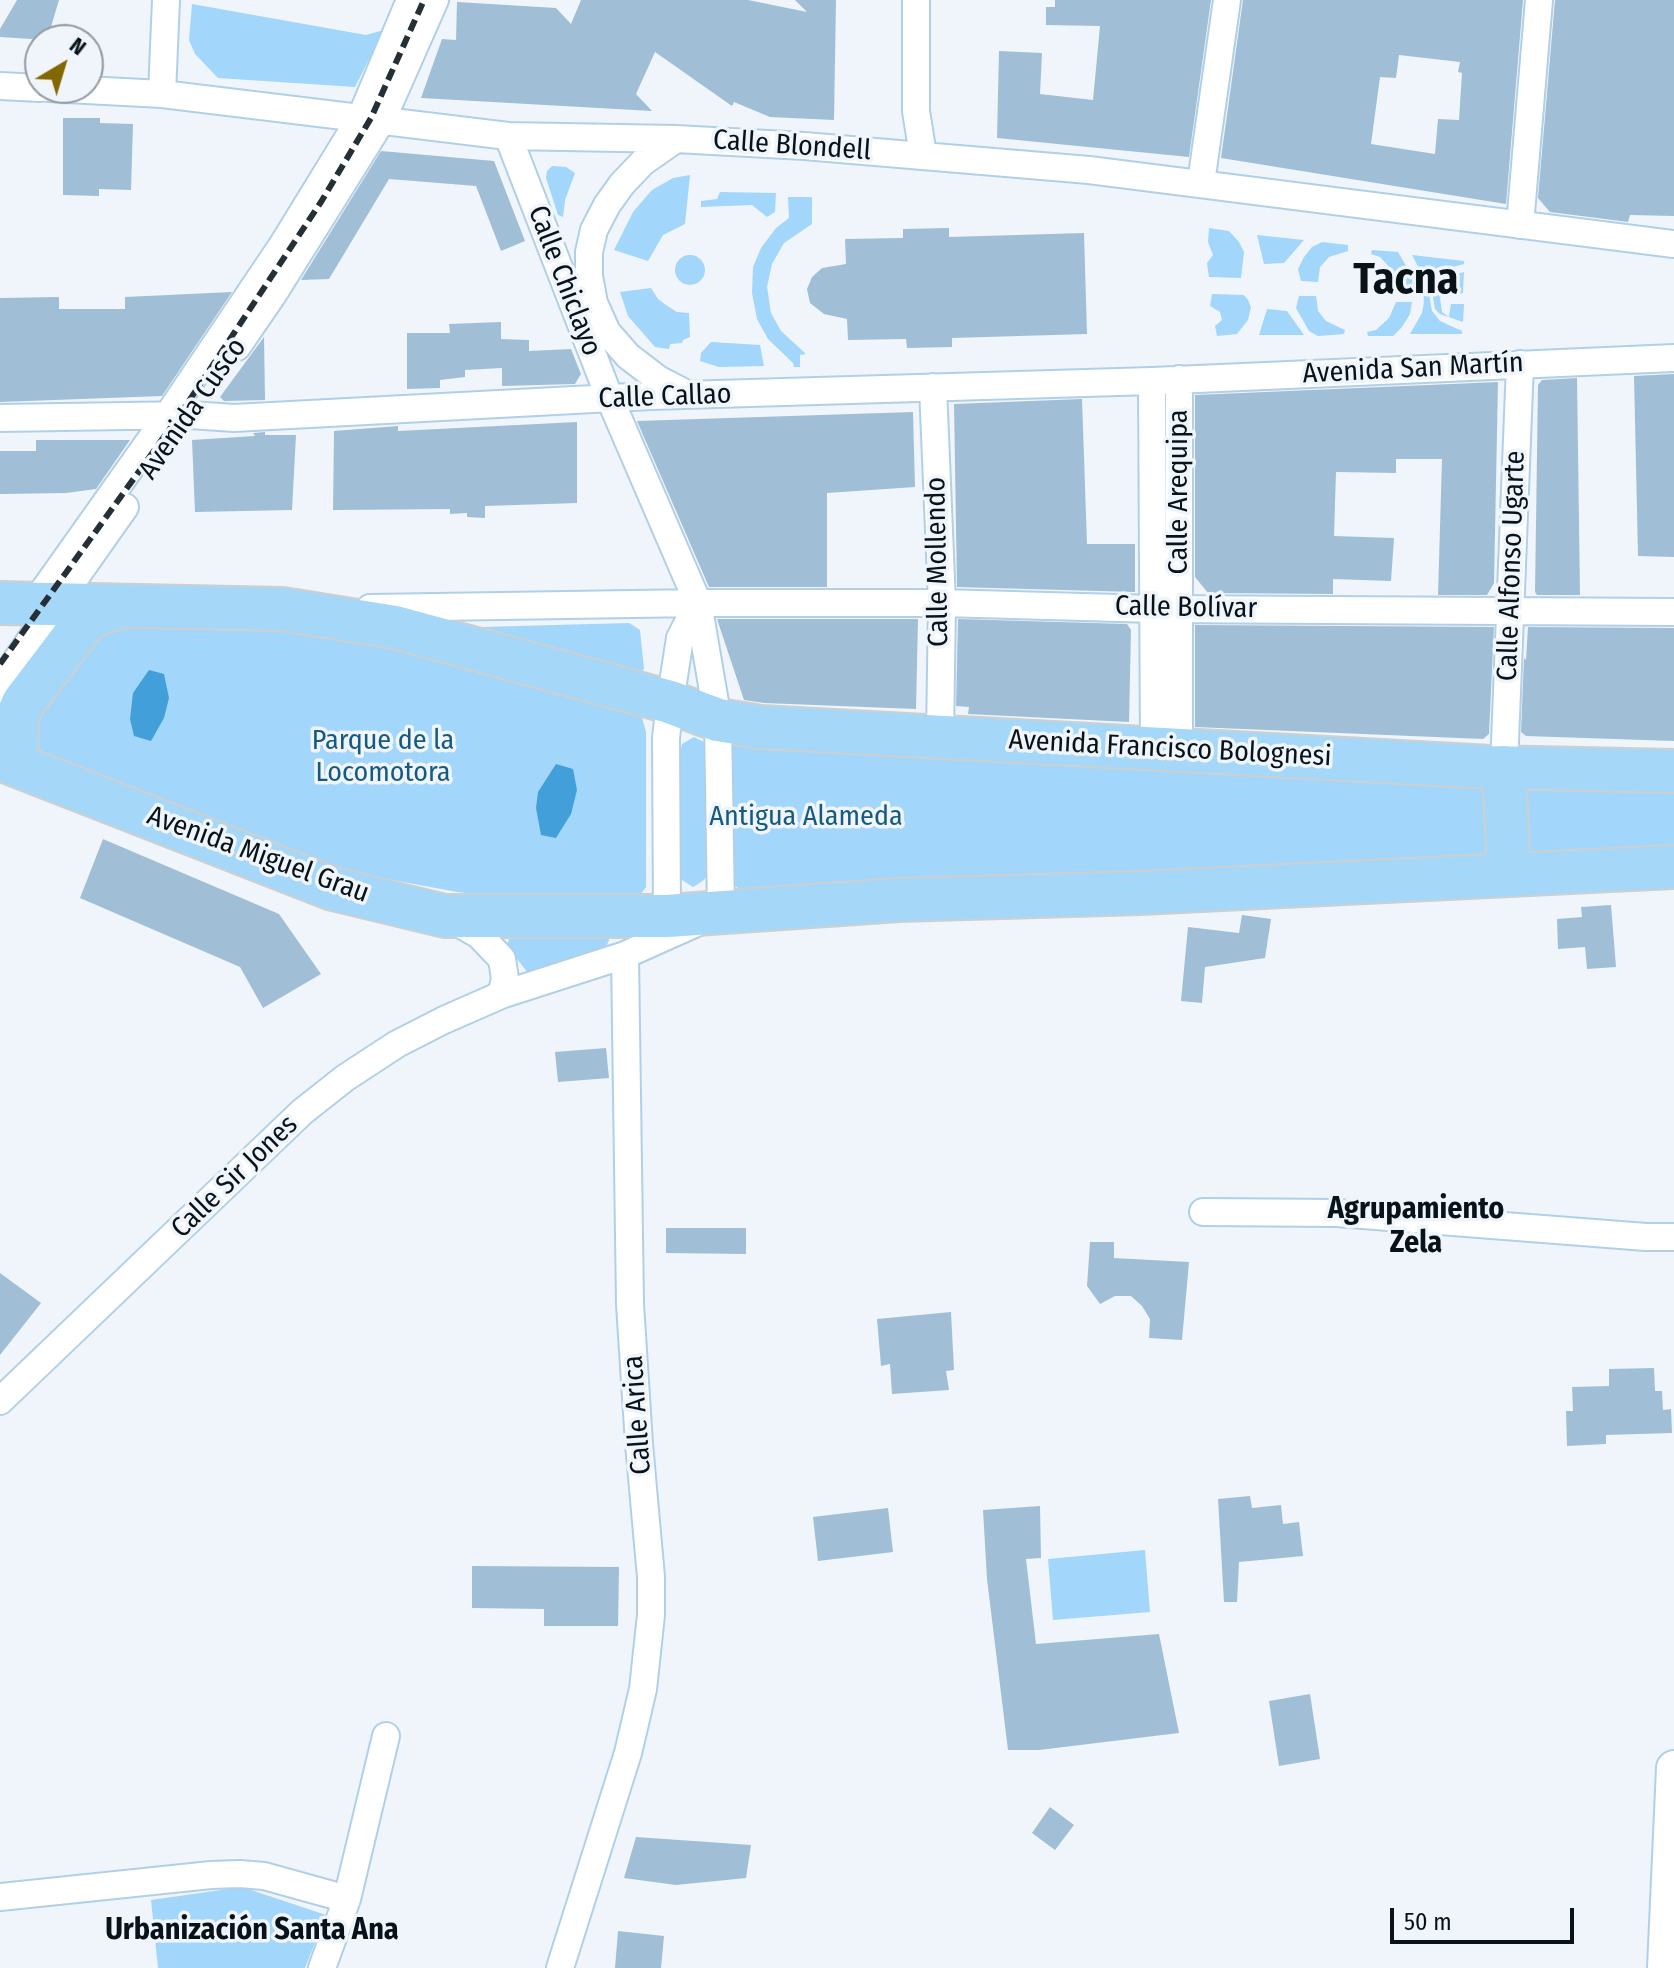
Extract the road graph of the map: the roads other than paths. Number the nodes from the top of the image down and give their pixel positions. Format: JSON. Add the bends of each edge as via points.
{"nodes":[{"id":1,"x":166,"y":0,"type":"edge"},
{"id":2,"x":410,"y":0,"type":"edge"},
{"id":3,"x":435,"y":0,"type":"edge"},
{"id":4,"x":916,"y":0,"type":"edge"},
{"id":5,"x":1227,"y":0,"type":"edge"},
{"id":6,"x":1539,"y":0,"type":"edge"},
{"id":7,"x":0,"y":86,"type":"edge"},
{"id":8,"x":24,"y":87,"type":"edge"},
{"id":9,"x":104,"y":91,"type":"edge"},
{"id":10,"x":162,"y":94,"type":"junction"},
{"id":11,"x":372,"y":119,"type":"junction"},
{"id":12,"x":508,"y":136,"type":"junction"},
{"id":13,"x":676,"y":139,"type":"junction"},
{"id":14,"x":923,"y":155,"type":"junction"},
{"id":15,"x":1201,"y":183,"type":"junction"},
{"id":16,"x":1520,"y":225,"type":"junction"},
{"id":17,"x":1674,"y":244,"type":"edge"},
{"id":18,"x":1674,"y":358,"type":"edge"},
{"id":19,"x":1520,"y":364,"type":"junction"},
{"id":20,"x":1179,"y":379,"type":"junction"},
{"id":21,"x":1152,"y":381,"type":"junction"},
{"id":22,"x":933,"y":387,"type":"junction"},
{"id":23,"x":692,"y":396,"type":"junction"},
{"id":24,"x":610,"y":399,"type":"junction"},
{"id":25,"x":179,"y":415,"type":"junction"},
{"id":26,"x":0,"y":418,"type":"edge"},
{"id":27,"x":698,"y":603,"type":"junction"},
{"id":28,"x":942,"y":603,"type":"junction"},
{"id":29,"x":32,"y":604,"type":"edge"},
{"id":30,"x":122,"y":606,"type":"junction"},
{"id":31,"x":282,"y":609,"type":"junction"},
{"id":32,"x":1167,"y":609,"type":"junction"},
{"id":33,"x":1510,"y":610,"type":"junction"},
{"id":34,"x":1674,"y":612,"type":"edge"},
{"id":35,"x":0,"y":650,"type":"edge"},
{"id":36,"x":0,"y":695,"type":"edge"},
{"id":37,"x":670,"y":702,"type":"junction"},
{"id":38,"x":718,"y":720,"type":"junction"},
{"id":39,"x":940,"y":737,"type":"junction"},
{"id":40,"x":1166,"y":749,"type":"junction"},
{"id":41,"x":8,"y":761,"type":"edge"},
{"id":42,"x":1504,"y":767,"type":"junction"},
{"id":43,"x":1674,"y":771,"type":"edge"},
{"id":44,"x":1674,"y":867,"type":"edge"},
{"id":45,"x":1509,"y":875,"type":"junction"},
{"id":46,"x":721,"y":912,"type":"junction"},
{"id":47,"x":445,"y":916,"type":"junction"},
{"id":48,"x":667,"y":916,"type":"junction"},
{"id":49,"x":625,"y":955,"type":"junction"},
{"id":50,"x":501,"y":995,"type":"junction"},
{"id":51,"x":1203,"y":1212,"type":"dead end"},
{"id":52,"x":1674,"y":1237,"type":"edge"},
{"id":53,"x":0,"y":1401,"type":"edge"},
{"id":54,"x":386,"y":1736,"type":"dead end"},
{"id":55,"x":1674,"y":1768,"type":"edge"},
{"id":56,"x":0,"y":1897,"type":"edge"},
{"id":57,"x":347,"y":1899,"type":"junction"},
{"id":58,"x":322,"y":1968,"type":"edge"},
{"id":59,"x":560,"y":1968,"type":"edge"},
{"id":60,"x":1665,"y":1968,"type":"edge"}],
"edges":[{"from":1,"to":10,"type":"street"},
{"from":2,"to":11,"type":"street"},
{"from":3,"to":11,"type":"street"},
{"from":4,"to":14,"type":"street","via":[[916,111]]},
{"from":5,"to":15,"type":"street"},
{"from":6,"to":16,"type":"street"},
{"from":7,"to":8,"type":"street"},
{"from":9,"to":10,"type":"street","name":"Calle Blondell"},
{"from":10,"to":11,"type":"street","name":"Calle Blondell"},
{"from":11,"to":12,"type":"street","name":"Calle Blondell"},
{"from":11,"to":25,"type":"street","name":"Avenida Cusco","via":[[249,297]]},
{"from":12,"to":13,"type":"street","name":"Calle Blondell"},
{"from":12,"to":24,"type":"street","name":"Calle Chiclayo"},
{"from":13,"to":14,"type":"street","name":"Calle Blondell"},
{"from":13,"to":23,"type":"street","via":[[643,162],[607,205],[594,230],[589,276],[607,332],[658,379]]},
{"from":14,"to":15,"type":"street","name":"Calle Blondell"},
{"from":15,"to":16,"type":"street"},
{"from":16,"to":17,"type":"street"},
{"from":18,"to":19,"type":"street","name":"Avenida San Martín"},
{"from":19,"to":20,"type":"street","name":"Avenida San Martín"},
{"from":19,"to":33,"type":"street","name":"Calle Alfonso Ugarte"},
{"from":20,"to":21,"type":"street","name":"Avenida San Martín"},
{"from":20,"to":32,"type":"street","name":"Calle Arequipa"},
{"from":21,"to":22,"type":"street","name":"Calle Callao"},
{"from":21,"to":32,"type":"street","name":"Calle Arequipa"},
{"from":22,"to":23,"type":"street","name":"Calle Callao"},
{"from":22,"to":28,"type":"street","name":"Calle Mollendo"},
{"from":23,"to":24,"type":"street","name":"Calle Callao"},
{"from":24,"to":25,"type":"street","name":"Calle Callao","via":[[234,418]]},
{"from":24,"to":27,"type":"street","name":"Calle Chiclayo"},
{"from":25,"to":26,"type":"street","name":"Calle Callao"},
{"from":25,"to":29,"type":"street","name":"Avenida Cusco"},
{"from":27,"to":28,"type":"street","name":"Calle Bolívar"},
{"from":27,"to":31,"type":"street"},
{"from":27,"to":37,"type":"street","via":[[680,638]]},
{"from":27,"to":38,"type":"street","name":"Calle Chiclayo"},
{"from":28,"to":32,"type":"street","name":"Calle Bolívar"},
{"from":28,"to":39,"type":"street","name":"Calle Mollendo"},
{"from":29,"to":30,"type":"main road"},
{"from":29,"to":35,"type":"main road","name":"Avenida Cusco"},
{"from":29,"to":36,"type":"main road","name":"Avenida Cusco"},
{"from":30,"to":31,"type":"main road"},
{"from":30,"to":41,"type":"main road","via":[[83,624],[23,703]]},
{"from":31,"to":37,"type":"main road","via":[[395,627]]},
{"from":32,"to":33,"type":"street","name":"Calle Bolívar"},
{"from":32,"to":40,"type":"street","name":"Calle Arequipa"},
{"from":33,"to":34,"type":"street","name":"Calle Bolívar"},
{"from":33,"to":42,"type":"street","name":"Calle Alfonso Ugarte"},
{"from":37,"to":38,"type":"main road","name":"Avenida Francisco Bolognesi"},
{"from":37,"to":48,"type":"street"},
{"from":38,"to":39,"type":"main road","name":"Avenida Francisco Bolognesi"},
{"from":38,"to":46,"type":"street","name":"Calle Chiclayo"},
{"from":39,"to":40,"type":"main road","name":"Avenida Francisco Bolognesi"},
{"from":40,"to":42,"type":"main road","name":"Avenida Francisco Bolognesi"},
{"from":41,"to":47,"type":"main road","name":"Avenida Miguel Grau","via":[[333,889]]},
{"from":42,"to":43,"type":"main road","name":"Avenida Francisco Bolognesi"},
{"from":42,"to":45,"type":"main road"},
{"from":44,"to":45,"type":"main road"},
{"from":45,"to":46,"type":"main road"},
{"from":46,"to":48,"type":"main road"},
{"from":46,"to":49,"type":"street"},
{"from":47,"to":48,"type":"main road","name":"Avenida Miguel Grau"},
{"from":47,"to":50,"type":"street","via":[[479,935],[502,959]]},
{"from":48,"to":49,"type":"street"},
{"from":49,"to":50,"type":"street","name":"Calle Sir Jones"},
{"from":49,"to":59,"type":"street","name":"Calle Arica","via":[[630,1304],[651,1615],[643,1689],[628,1753]]},
{"from":50,"to":53,"type":"street","name":"Calle Sir Jones","via":[[397,1044],[302,1112]]},
{"from":51,"to":52,"type":"street","via":[[1337,1213]]},
{"from":54,"to":57,"type":"street"},
{"from":55,"to":60,"type":"street"},
{"from":56,"to":57,"type":"street","via":[[240,1874]]},
{"from":57,"to":58,"type":"street"}]}
